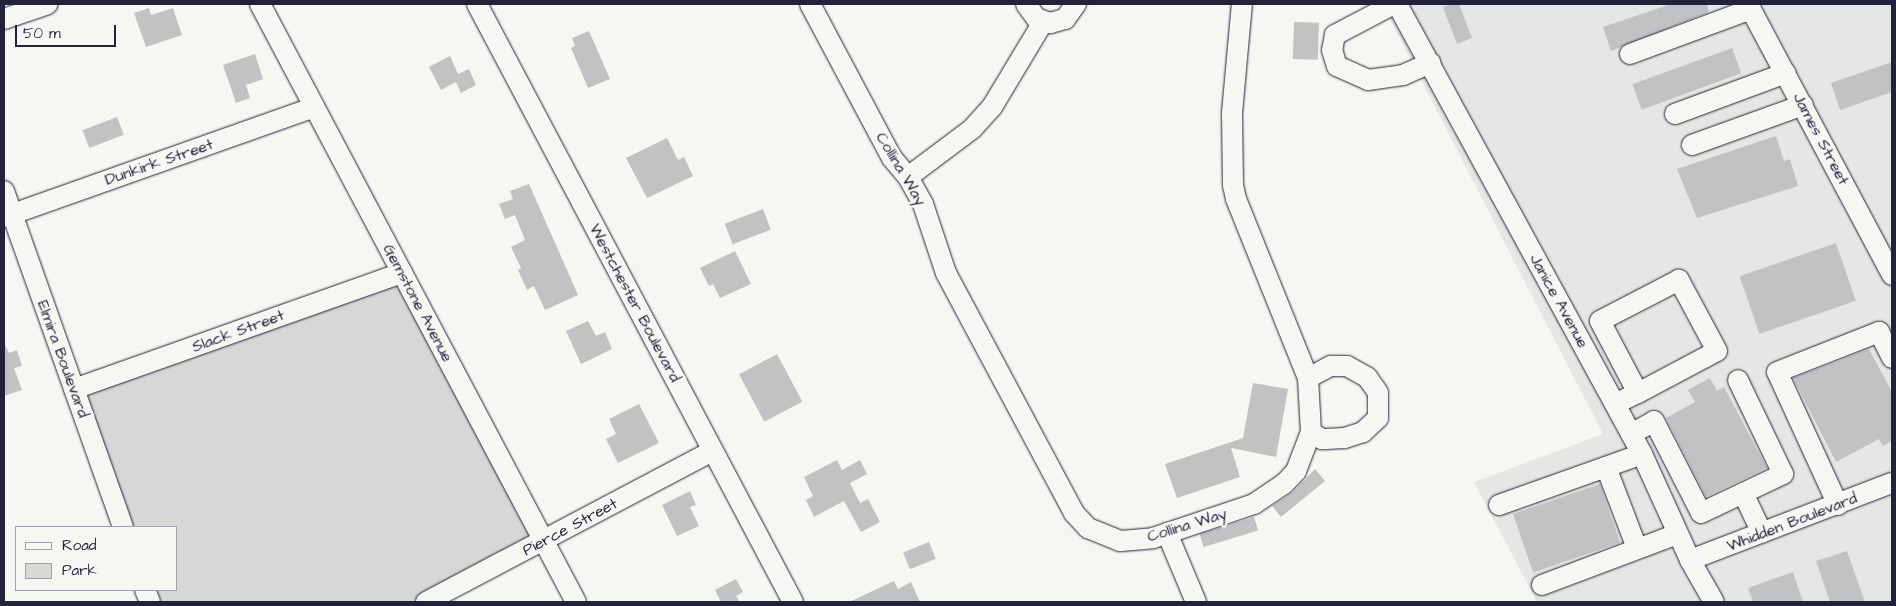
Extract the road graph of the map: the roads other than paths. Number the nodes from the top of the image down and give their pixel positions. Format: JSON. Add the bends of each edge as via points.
{"nodes":[{"id":1,"x":48,"y":4,"type":"edge"},
{"id":2,"x":260,"y":4,"type":"edge"},
{"id":3,"x":477,"y":4,"type":"edge"},
{"id":4,"x":810,"y":4,"type":"edge"},
{"id":5,"x":1026,"y":4,"type":"edge"},
{"id":6,"x":1076,"y":4,"type":"edge"},
{"id":7,"x":1242,"y":4,"type":"edge"},
{"id":8,"x":1394,"y":4,"type":"edge"},
{"id":9,"x":1397,"y":4,"type":"edge"},
{"id":10,"x":1749,"y":6,"type":"edge"},
{"id":11,"x":4,"y":20,"type":"edge"},
{"id":12,"x":1043,"y":22,"type":"junction"},
{"id":13,"x":1630,"y":54,"type":"dead end"},
{"id":14,"x":1430,"y":63,"type":"junction"},
{"id":15,"x":1786,"y":74,"type":"junction"},
{"id":16,"x":1803,"y":105,"type":"junction"},
{"id":17,"x":314,"y":106,"type":"junction"},
{"id":18,"x":1675,"y":114,"type":"dead end"},
{"id":19,"x":1692,"y":144,"type":"dead end"},
{"id":20,"x":908,"y":177,"type":"junction"},
{"id":21,"x":4,"y":191,"type":"edge"},
{"id":22,"x":8,"y":215,"type":"edge"},
{"id":23,"x":402,"y":272,"type":"junction"},
{"id":24,"x":1892,"y":275,"type":"edge"},
{"id":25,"x":1892,"y":358,"type":"edge"},
{"id":26,"x":1308,"y":378,"type":"junction"},
{"id":27,"x":1738,"y":380,"type":"dead end"},
{"id":28,"x":74,"y":389,"type":"junction"},
{"id":29,"x":1638,"y":393,"type":"junction"},
{"id":30,"x":1615,"y":404,"type":"junction"},
{"id":31,"x":1311,"y":432,"type":"junction"},
{"id":32,"x":1631,"y":434,"type":"junction"},
{"id":33,"x":713,"y":451,"type":"junction"},
{"id":34,"x":1642,"y":454,"type":"junction"},
{"id":35,"x":1606,"y":467,"type":"junction"},
{"id":36,"x":1892,"y":483,"type":"edge"},
{"id":37,"x":1743,"y":493,"type":"junction"},
{"id":38,"x":1692,"y":494,"type":"junction"},
{"id":39,"x":1499,"y":505,"type":"dead end"},
{"id":40,"x":1838,"y":505,"type":"junction"},
{"id":41,"x":1666,"y":507,"type":"junction"},
{"id":42,"x":123,"y":526,"type":"edge"},
{"id":43,"x":1762,"y":533,"type":"junction"},
{"id":44,"x":1678,"y":534,"type":"junction"},
{"id":45,"x":1160,"y":536,"type":"junction"},
{"id":46,"x":543,"y":540,"type":"junction"},
{"id":47,"x":1637,"y":548,"type":"junction"},
{"id":48,"x":1690,"y":560,"type":"junction"},
{"id":49,"x":1181,"y":584,"type":"edge"},
{"id":50,"x":1542,"y":585,"type":"dead end"},
{"id":51,"x":426,"y":602,"type":"edge"},
{"id":52,"x":576,"y":602,"type":"edge"},
{"id":53,"x":793,"y":602,"type":"edge"},
{"id":54,"x":1196,"y":602,"type":"edge"},
{"id":55,"x":1209,"y":602,"type":"edge"},
{"id":56,"x":1714,"y":602,"type":"edge"}],
"edges":[{"from":1,"to":11,"type":"street"},
{"from":2,"to":17,"type":"street","name":"Gemstone Avenue"},
{"from":3,"to":33,"type":"street","name":"Westchester Boulevard"},
{"from":4,"to":20,"type":"street","name":"Collina Way","via":[[892,158]]},
{"from":5,"to":12,"type":"street","via":[[1031,14]]},
{"from":6,"to":12,"type":"street","via":[[1065,19]]},
{"from":7,"to":26,"type":"street","name":"Collina Way","via":[[1232,113],[1233,185]]},
{"from":8,"to":14,"type":"street","via":[[1335,35],[1332,50],[1338,66],[1368,80],[1403,75]]},
{"from":9,"to":14,"type":"street","name":"Janice Avenue"},
{"from":10,"to":13,"type":"street"},
{"from":10,"to":15,"type":"street","name":"James Street"},
{"from":12,"to":20,"type":"street","via":[[992,108],[972,129]]},
{"from":14,"to":30,"type":"street","name":"Janice Avenue"},
{"from":15,"to":16,"type":"street","name":"James Street"},
{"from":15,"to":18,"type":"street"},
{"from":16,"to":19,"type":"street"},
{"from":16,"to":24,"type":"street","name":"James Street"},
{"from":17,"to":22,"type":"street","name":"Dunkirk Street"},
{"from":17,"to":23,"type":"street","name":"Gemstone Avenue"},
{"from":20,"to":45,"type":"street","name":"Collina Way","via":[[929,218],[946,273],[1074,513],[1088,528],[1121,541]]},
{"from":21,"to":22,"type":"street","name":"Elmira Boulevard"},
{"from":22,"to":28,"type":"street","name":"Elmira Boulevard"},
{"from":23,"to":28,"type":"street","name":"Slack Street"},
{"from":23,"to":46,"type":"street","name":"Gemstone Avenue"},
{"from":25,"to":40,"type":"street","via":[[1879,332],[1777,372]]},
{"from":26,"to":31,"type":"street","name":"Collina Way"},
{"from":26,"to":31,"type":"street","via":[[1331,366],[1347,366],[1367,377],[1378,393],[1378,418],[1363,432],[1344,438],[1322,439]]},
{"from":27,"to":37,"type":"street","via":[[1783,474]]},
{"from":28,"to":42,"type":"street","name":"Elmira Boulevard"},
{"from":29,"to":29,"type":"street","via":[[1716,351],[1679,280],[1600,321]]},
{"from":29,"to":30,"type":"street"},
{"from":30,"to":32,"type":"street","name":"Janice Avenue"},
{"from":31,"to":45,"type":"street","name":"Collina Way","via":[[1296,471],[1271,493],[1254,504]]},
{"from":32,"to":34,"type":"street","name":"Janice Avenue"},
{"from":32,"to":38,"type":"street","via":[[1654,421]]},
{"from":33,"to":46,"type":"street","name":"Pierce Street"},
{"from":33,"to":53,"type":"street","name":"Westchester Boulevard"},
{"from":34,"to":35,"type":"street"},
{"from":34,"to":41,"type":"street","name":"Janice Avenue"},
{"from":35,"to":39,"type":"street"},
{"from":35,"to":47,"type":"street"},
{"from":36,"to":40,"type":"street","name":"Whidden Boulevard"},
{"from":37,"to":38,"type":"street","via":[[1702,513]]},
{"from":37,"to":43,"type":"street"},
{"from":38,"to":41,"type":"street"},
{"from":40,"to":43,"type":"street","name":"Whidden Boulevard"},
{"from":41,"to":44,"type":"street","name":"Janice Avenue"},
{"from":43,"to":48,"type":"street","name":"Whidden Boulevard"},
{"from":44,"to":47,"type":"street"},
{"from":44,"to":48,"type":"street","name":"Janice Avenue"},
{"from":45,"to":49,"type":"street"},
{"from":46,"to":51,"type":"street","name":"Pierce Street"},
{"from":46,"to":52,"type":"street","name":"Gemstone Avenue"},
{"from":47,"to":50,"type":"street"},
{"from":48,"to":56,"type":"street","name":"Janice Avenue"},
{"from":49,"to":54,"type":"street"},
{"from":49,"to":55,"type":"street"}]}
